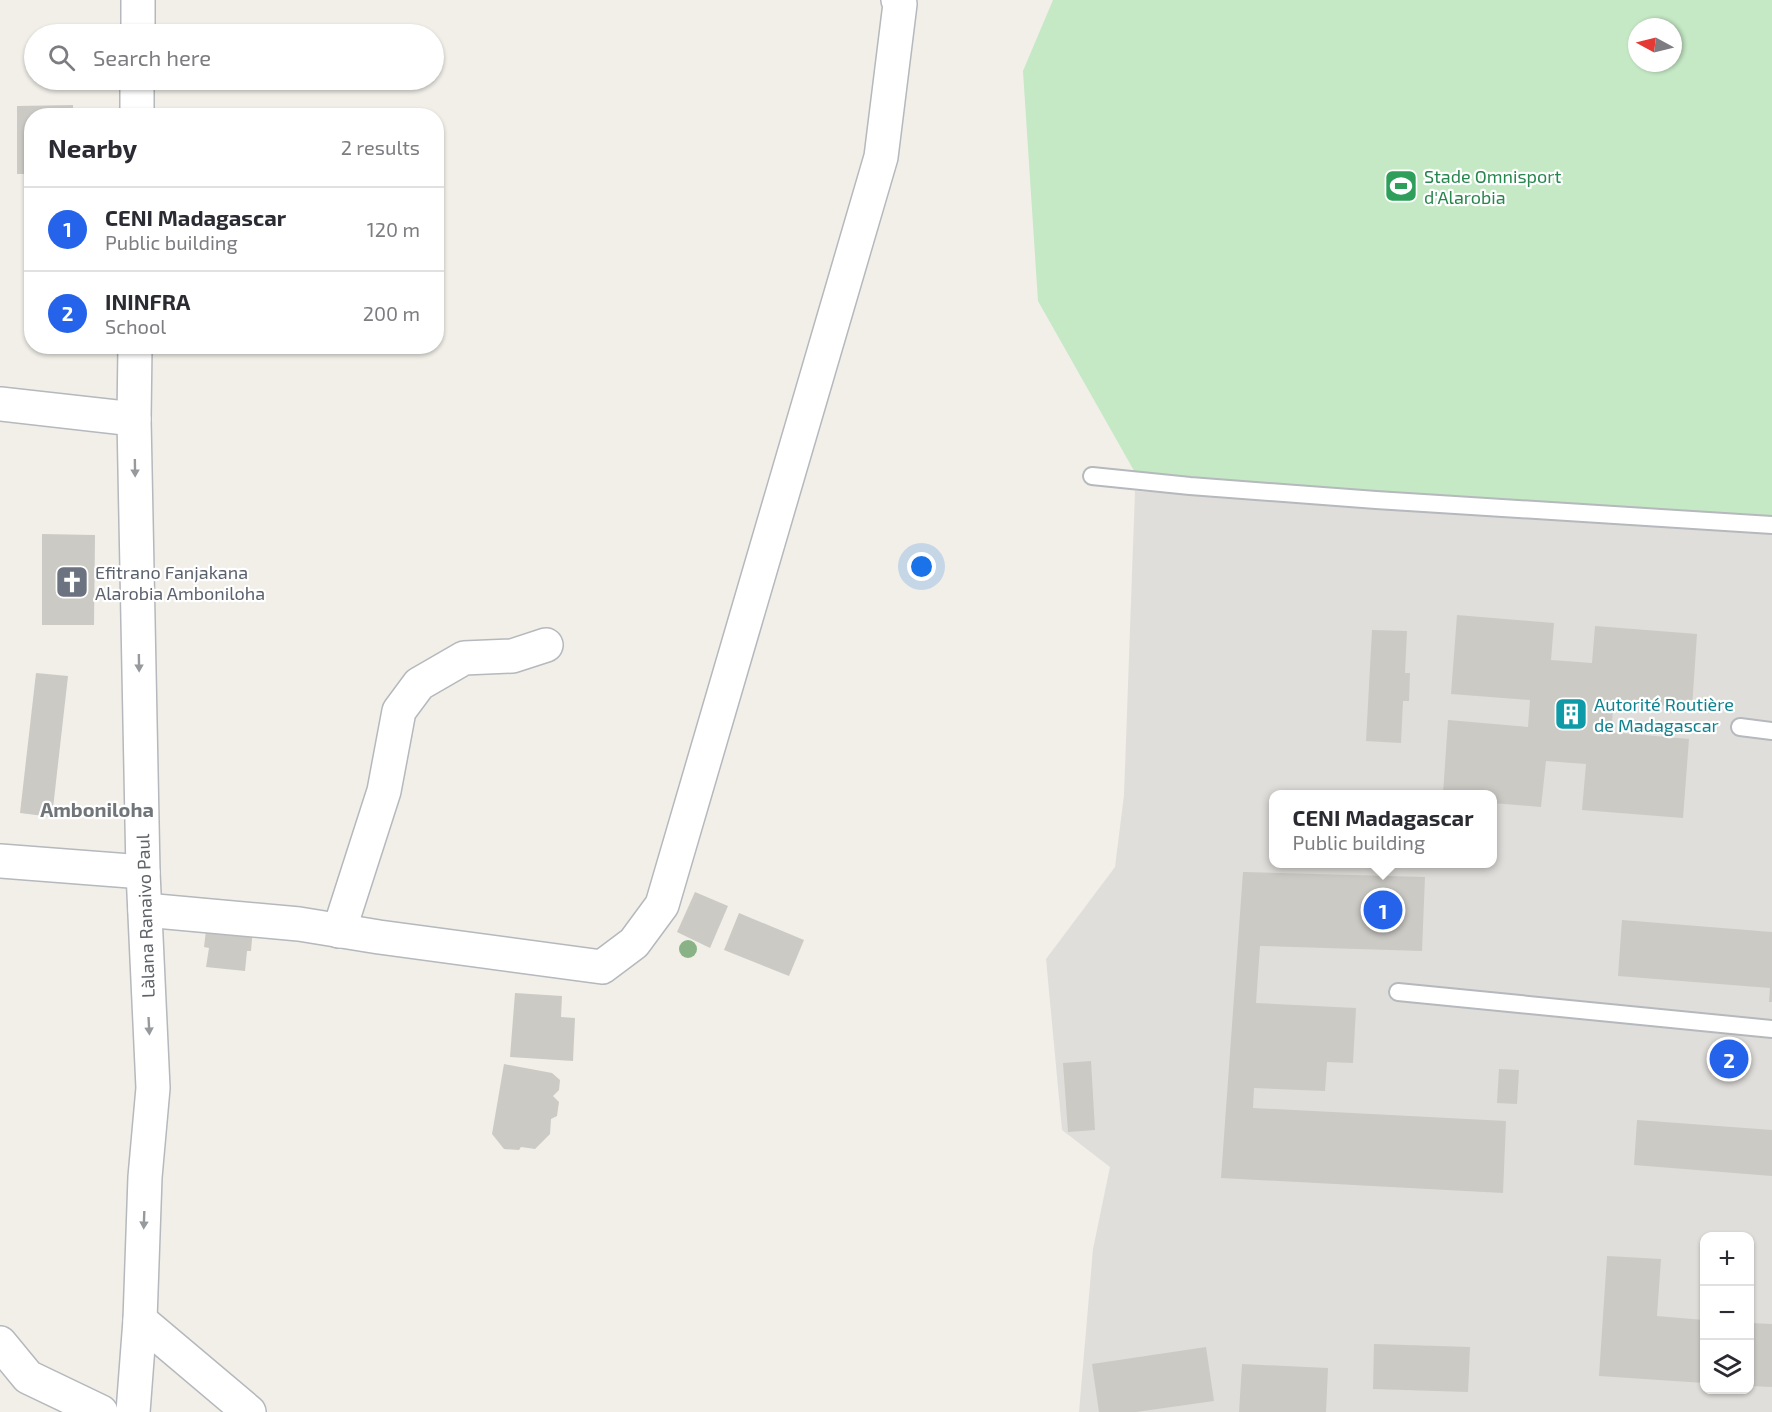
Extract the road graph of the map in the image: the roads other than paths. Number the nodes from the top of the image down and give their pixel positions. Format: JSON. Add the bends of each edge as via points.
{"nodes":[{"id":1,"x":138,"y":0,"type":"edge"},
{"id":2,"x":898,"y":0,"type":"edge"},
{"id":3,"x":138,"y":24,"type":"edge"},
{"id":4,"x":137,"y":90,"type":"edge"},
{"id":5,"x":137,"y":108,"type":"edge"},
{"id":6,"x":135,"y":354,"type":"edge"},
{"id":7,"x":0,"y":404,"type":"edge"},
{"id":8,"x":134,"y":418,"type":"junction"},
{"id":9,"x":1092,"y":476,"type":"dead end"},
{"id":10,"x":1772,"y":525,"type":"edge"},
{"id":11,"x":546,"y":645,"type":"dead end"},
{"id":12,"x":1740,"y":727,"type":"dead end"},
{"id":13,"x":1772,"y":731,"type":"edge"},
{"id":14,"x":0,"y":861,"type":"edge"},
{"id":15,"x":143,"y":872,"type":"junction"},
{"id":16,"x":145,"y":910,"type":"junction"},
{"id":17,"x":339,"y":931,"type":"junction"},
{"id":18,"x":1398,"y":992,"type":"dead end"},
{"id":19,"x":1772,"y":1029,"type":"edge"},
{"id":20,"x":140,"y":1320,"type":"junction"},
{"id":21,"x":0,"y":1343,"type":"edge"},
{"id":22,"x":101,"y":1412,"type":"edge"},
{"id":23,"x":133,"y":1412,"type":"edge"},
{"id":24,"x":249,"y":1412,"type":"edge"}],
"edges":[{"from":1,"to":3,"type":"street"},
{"from":2,"to":17,"type":"street","via":[[881,157],[662,904],[634,943],[602,967]]},
{"from":4,"to":5,"type":"street"},
{"from":6,"to":8,"type":"street","name":"Làlana Ranaivo Paul"},
{"from":7,"to":8,"type":"street"},
{"from":8,"to":15,"type":"street","name":"Làlana Ranaivo Paul","one_way":true},
{"from":9,"to":10,"type":"lane","via":[[1376,500]]},
{"from":11,"to":17,"type":"street","via":[[512,656],[464,658],[419,684],[399,711],[384,791]]},
{"from":12,"to":13,"type":"lane"},
{"from":14,"to":15,"type":"street"},
{"from":15,"to":16,"type":"street","name":"Làlana Ranaivo Paul"},
{"from":16,"to":17,"type":"street"},
{"from":16,"to":20,"type":"street","name":"Làlana Ranaivo Paul","one_way":true,"via":[[153,1088]]},
{"from":18,"to":19,"type":"lane"},
{"from":20,"to":23,"type":"street","name":"Làlana Ranaivo Paul"},
{"from":20,"to":24,"type":"street"},
{"from":21,"to":22,"type":"street","via":[[27,1377]]}]}
